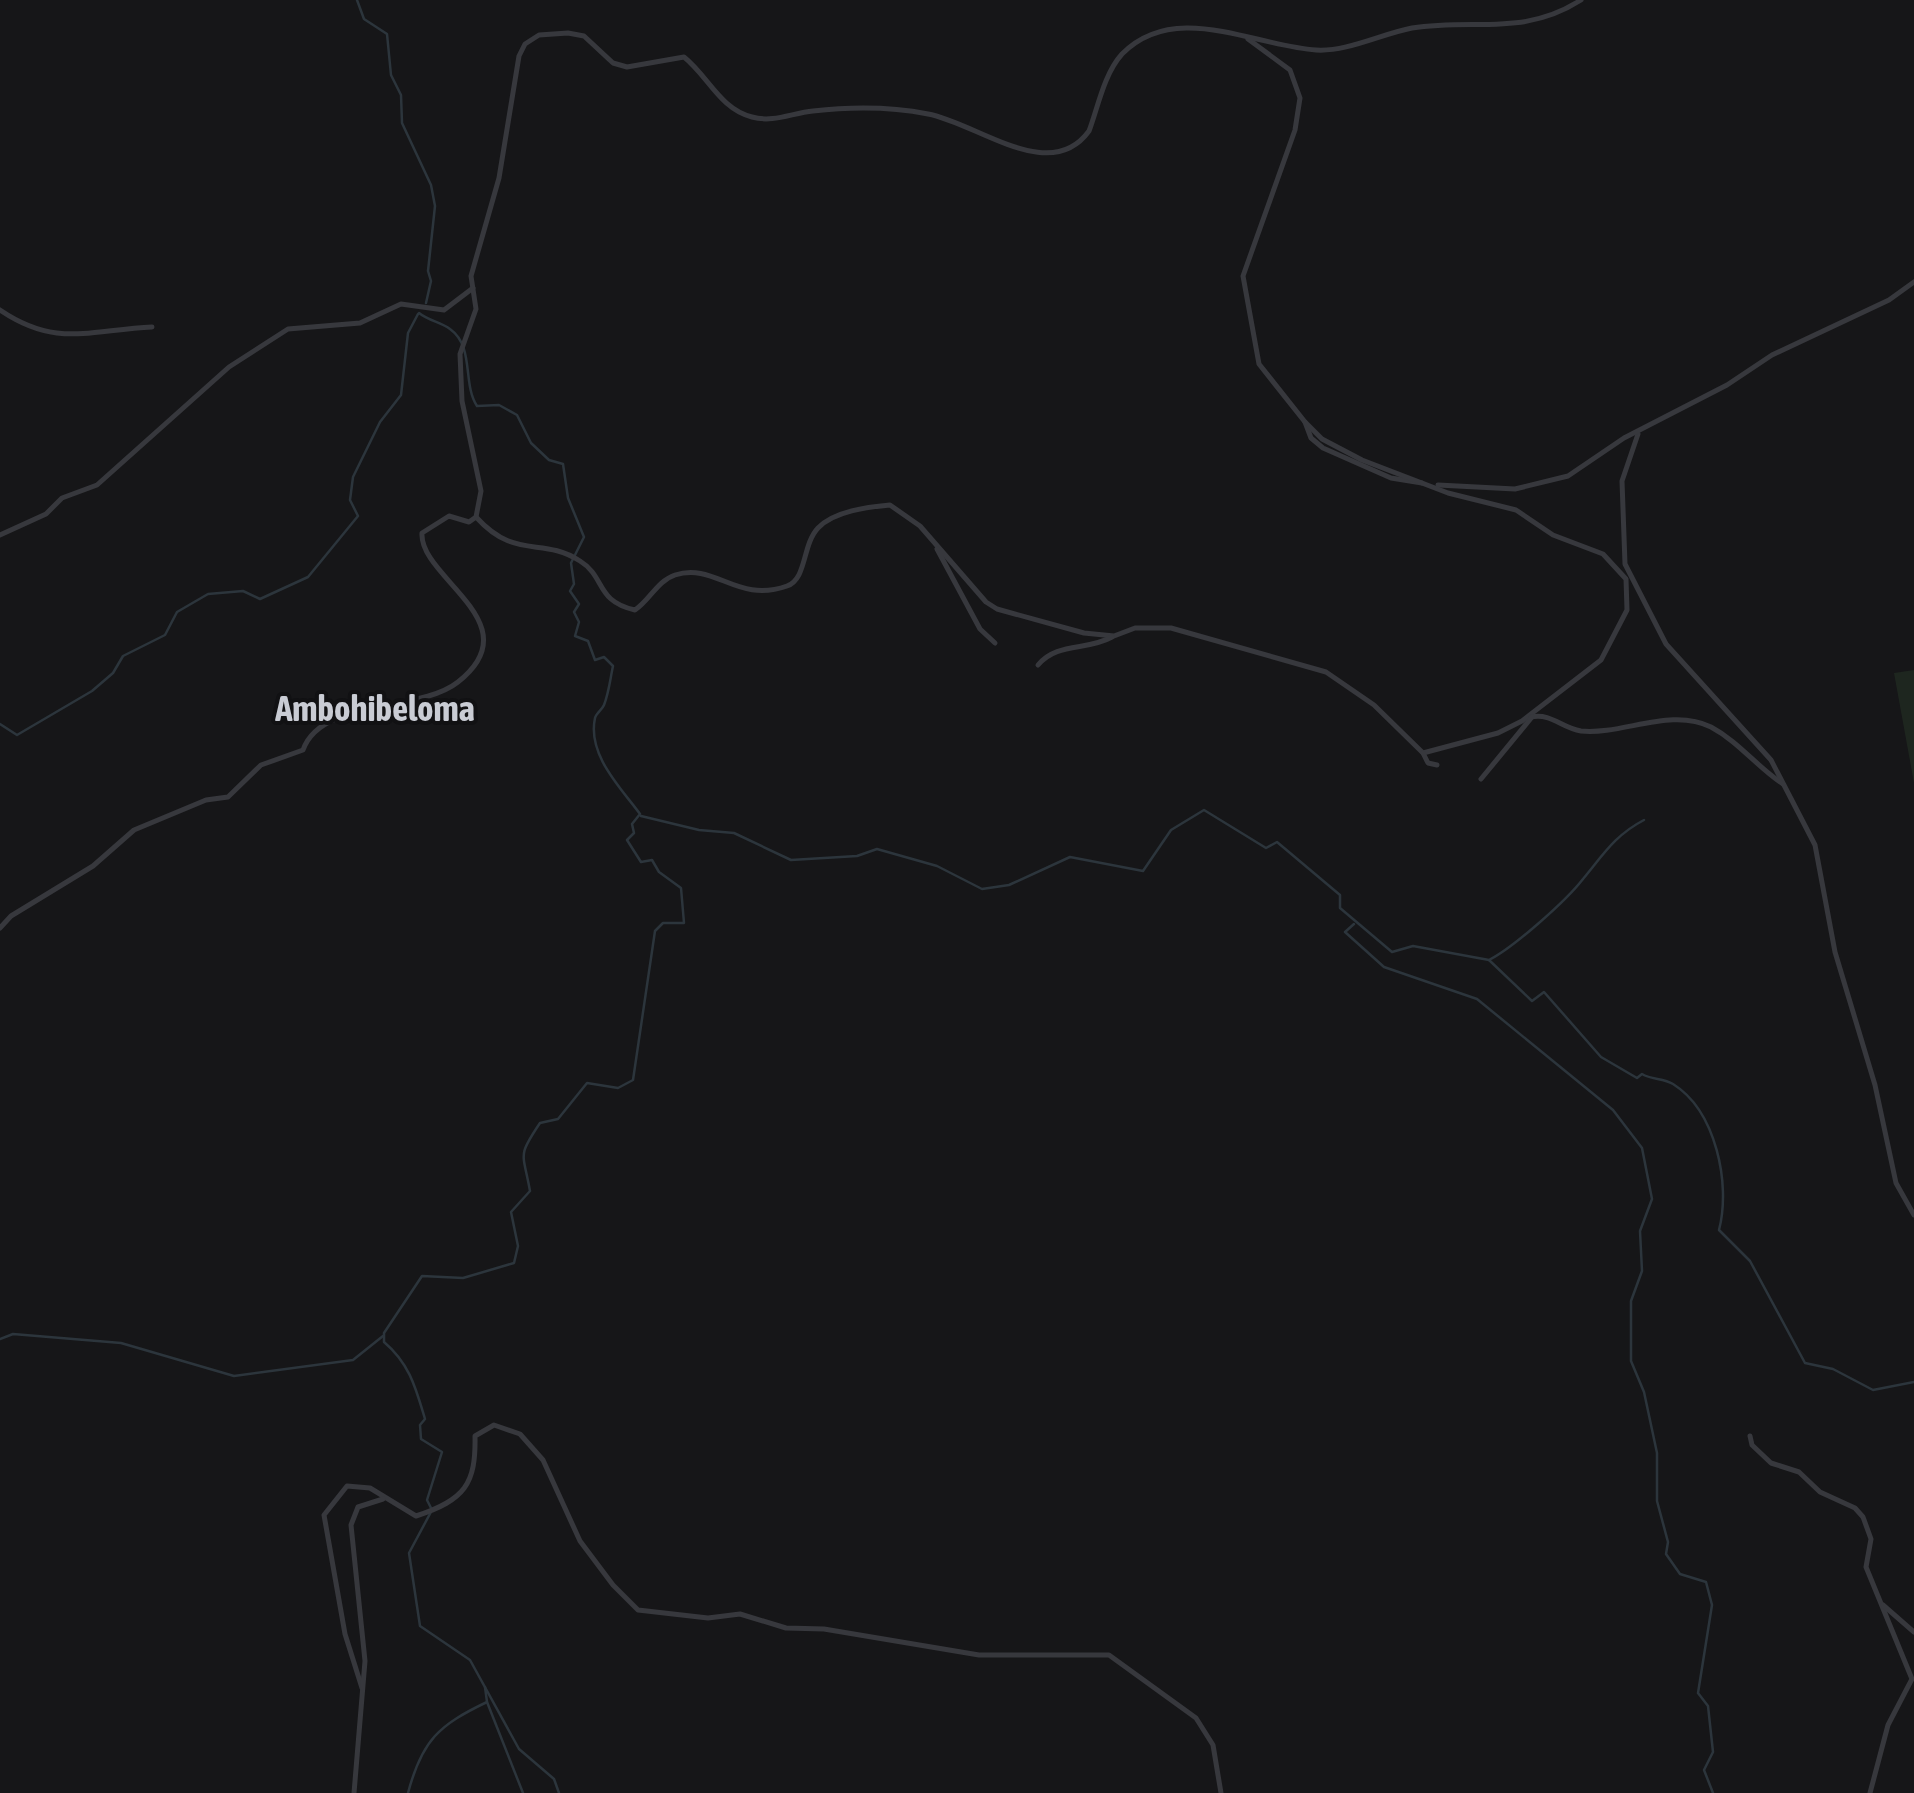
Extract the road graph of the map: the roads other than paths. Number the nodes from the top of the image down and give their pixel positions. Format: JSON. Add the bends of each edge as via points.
{"nodes":[{"id":1,"x":1581,"y":0,"type":"edge"},
{"id":2,"x":1241,"y":35,"type":"junction"},
{"id":3,"x":1914,"y":282,"type":"edge"},
{"id":4,"x":474,"y":287,"type":"junction"},
{"id":5,"x":0,"y":310,"type":"edge"},
{"id":6,"x":152,"y":327,"type":"dead end"},
{"id":7,"x":1640,"y":431,"type":"junction"},
{"id":8,"x":1619,"y":442,"type":"junction"},
{"id":9,"x":1630,"y":452,"type":"junction"},
{"id":10,"x":1429,"y":484,"type":"junction"},
{"id":11,"x":476,"y":517,"type":"junction"},
{"id":12,"x":0,"y":534,"type":"edge"},
{"id":13,"x":934,"y":542,"type":"junction"},
{"id":14,"x":1627,"y":575,"type":"junction"},
{"id":15,"x":1114,"y":636,"type":"junction"},
{"id":16,"x":995,"y":643,"type":"dead end"},
{"id":17,"x":1038,"y":664,"type":"dead end"},
{"id":18,"x":1532,"y":716,"type":"junction"},
{"id":19,"x":1522,"y":720,"type":"junction"},
{"id":20,"x":1424,"y":753,"type":"junction"},
{"id":21,"x":1437,"y":766,"type":"dead end"},
{"id":22,"x":1481,"y":778,"type":"dead end"},
{"id":23,"x":1786,"y":786,"type":"junction"},
{"id":24,"x":0,"y":928,"type":"edge"},
{"id":25,"x":1914,"y":1215,"type":"edge"},
{"id":26,"x":1750,"y":1436,"type":"dead end"},
{"id":27,"x":386,"y":1500,"type":"junction"},
{"id":28,"x":1879,"y":1601,"type":"junction"},
{"id":29,"x":1913,"y":1632,"type":"edge"},
{"id":30,"x":1913,"y":1678,"type":"edge"},
{"id":31,"x":362,"y":1688,"type":"junction"},
{"id":32,"x":354,"y":1793,"type":"edge"},
{"id":33,"x":1221,"y":1793,"type":"edge"},
{"id":34,"x":1870,"y":1793,"type":"edge"}],
"edges":[{"from":1,"to":2,"type":"street","via":[[1525,24],[1434,25],[1320,50]]},
{"from":2,"to":4,"type":"street","via":[[1184,25],[1131,48],[1112,70],[1082,141],[1056,155],[930,114],[841,110],[752,117],[717,95],[684,58],[627,66],[613,63],[584,36],[540,35],[519,56]]},
{"from":2,"to":10,"type":"street","via":[[1290,70],[1300,98],[1295,130],[1242,276],[1259,364],[1310,438],[1352,463]]},
{"from":3,"to":7,"type":"street"},
{"from":4,"to":11,"type":"street","via":[[476,309],[462,346],[462,400],[481,491]]},
{"from":4,"to":12,"type":"street","via":[[454,306],[402,304],[360,323],[300,326],[258,344],[97,485]]},
{"from":5,"to":6,"type":"street","via":[[50,335]]},
{"from":7,"to":8,"type":"street"},
{"from":7,"to":9,"type":"street"},
{"from":8,"to":9,"type":"street"},
{"from":8,"to":10,"type":"street","via":[[1549,483],[1488,490]]},
{"from":9,"to":14,"type":"street","via":[[1621,503]]},
{"from":10,"to":14,"type":"street","via":[[1516,510],[1552,535],[1604,554]]},
{"from":11,"to":13,"type":"street","via":[[502,540],[584,562],[609,601],[636,610],[676,574],[710,575],[748,592],[789,586],[801,574],[803,552],[820,525],[850,512],[890,506]]},
{"from":11,"to":24,"type":"street","via":[[470,522],[449,516],[422,532],[425,555],[476,613],[479,654],[458,682],[415,703],[382,703],[326,724],[303,750],[262,766],[228,796],[134,830]]},
{"from":13,"to":15,"type":"street","via":[[997,610]]},
{"from":13,"to":16,"type":"street","via":[[980,629]]},
{"from":14,"to":19,"type":"street","via":[[1627,610],[1601,660]]},
{"from":14,"to":23,"type":"street","via":[[1680,664],[1750,732]]},
{"from":15,"to":17,"type":"street","via":[[1055,651]]},
{"from":15,"to":20,"type":"street","via":[[1156,625],[1326,672],[1374,705]]},
{"from":18,"to":19,"type":"street"},
{"from":18,"to":22,"type":"street"},
{"from":18,"to":23,"type":"street","via":[[1582,731],[1700,722]]},
{"from":19,"to":20,"type":"street"},
{"from":20,"to":21,"type":"street"},
{"from":23,"to":25,"type":"street","via":[[1814,845],[1893,1174]]},
{"from":26,"to":28,"type":"street","via":[[1771,1463],[1799,1472],[1832,1500],[1858,1510],[1871,1539],[1865,1562]]},
{"from":27,"to":31,"type":"street","via":[[358,1506],[351,1525],[363,1611]]},
{"from":27,"to":31,"type":"street","via":[[370,1488],[347,1486],[324,1515],[345,1634]]},
{"from":27,"to":33,"type":"street","via":[[416,1516],[453,1498],[476,1469],[474,1436],[486,1426],[512,1430],[543,1460],[580,1541],[638,1610],[708,1618],[740,1614],[786,1628],[824,1628],[978,1654],[1109,1655],[1196,1718],[1213,1745]]},
{"from":28,"to":29,"type":"street"},
{"from":28,"to":30,"type":"street"},
{"from":30,"to":34,"type":"street","via":[[1888,1725]]},
{"from":31,"to":32,"type":"street"}]}
